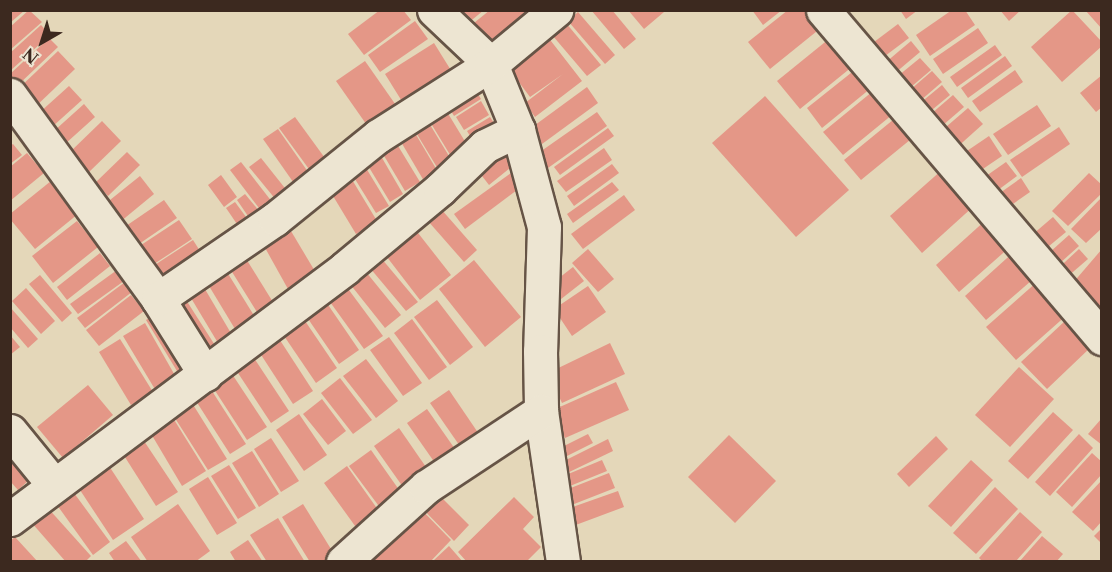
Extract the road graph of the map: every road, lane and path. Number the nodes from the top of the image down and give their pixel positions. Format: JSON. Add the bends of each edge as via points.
{"nodes":[{"id":1,"x":434,"y":10,"type":"edge"},
{"id":2,"x":556,"y":10,"type":"edge"},
{"id":3,"x":823,"y":10,"type":"edge"},
{"id":4,"x":491,"y":64,"type":"junction"},
{"id":5,"x":10,"y":95,"type":"edge"},
{"id":6,"x":518,"y":130,"type":"junction"},
{"id":7,"x":158,"y":299,"type":"junction"},
{"id":8,"x":1101,"y":338,"type":"edge"},
{"id":9,"x":205,"y":375,"type":"junction"},
{"id":10,"x":542,"y":411,"type":"junction"},
{"id":11,"x":10,"y":431,"type":"edge"},
{"id":12,"x":54,"y":484,"type":"junction"},
{"id":13,"x":10,"y":519,"type":"edge"},
{"id":14,"x":343,"y":561,"type":"edge"},
{"id":15,"x":563,"y":561,"type":"edge"}],
"edges":[{"from":1,"to":4,"type":"street"},
{"from":2,"to":4,"type":"street"},
{"from":3,"to":8,"type":"street"},
{"from":4,"to":6,"type":"street"},
{"from":4,"to":7,"type":"street","via":[[378,136],[275,219]]},
{"from":5,"to":7,"type":"street"},
{"from":6,"to":9,"type":"street","via":[[485,146],[345,268]]},
{"from":6,"to":10,"type":"street","via":[[544,227]]},
{"from":7,"to":9,"type":"street"},
{"from":9,"to":12,"type":"street"},
{"from":10,"to":14,"type":"street","via":[[426,487]]},
{"from":10,"to":15,"type":"street"},
{"from":11,"to":12,"type":"street"},
{"from":12,"to":13,"type":"street"}]}
